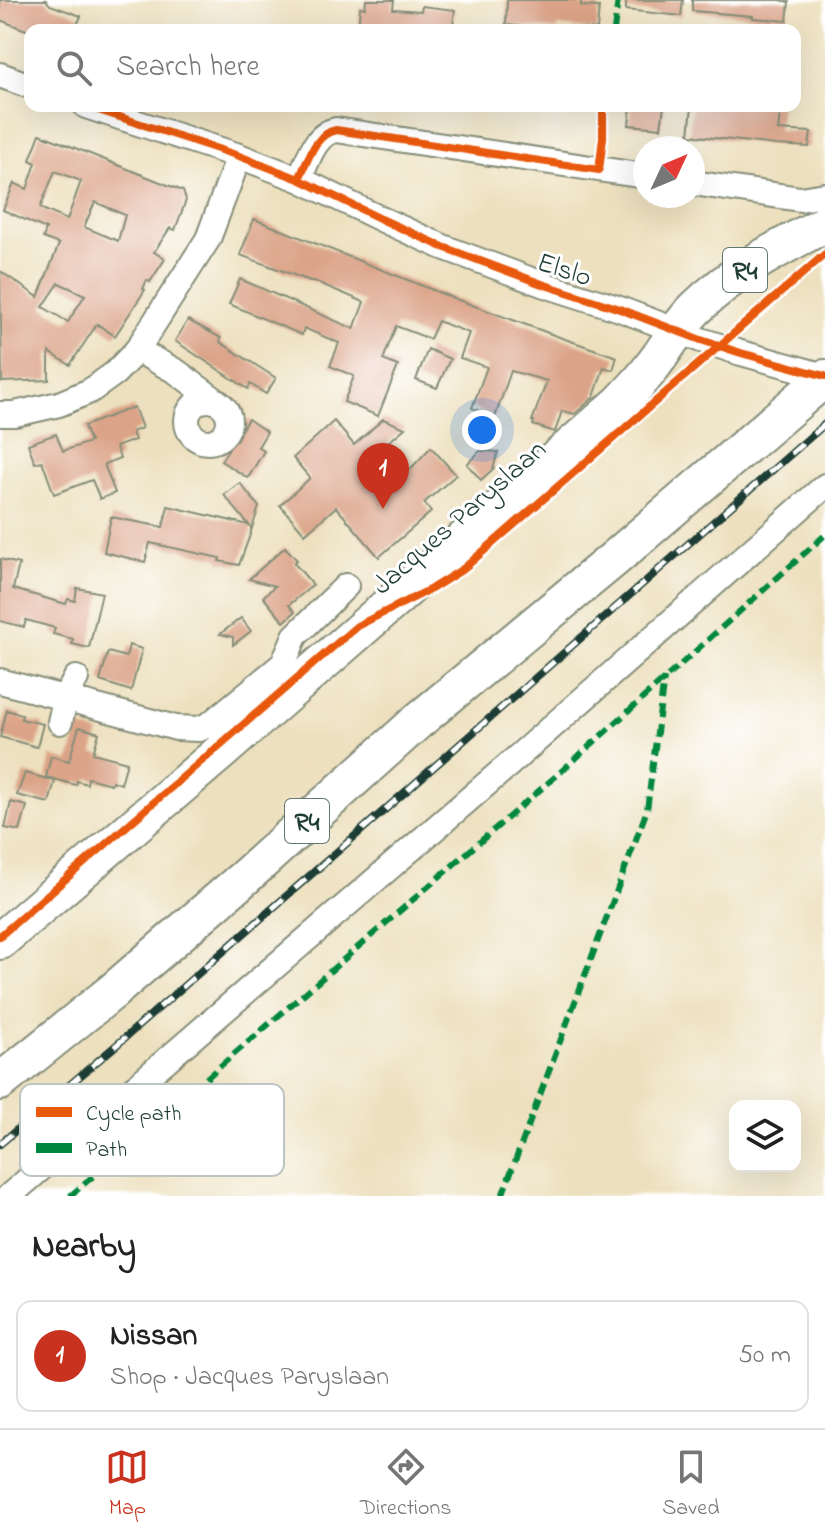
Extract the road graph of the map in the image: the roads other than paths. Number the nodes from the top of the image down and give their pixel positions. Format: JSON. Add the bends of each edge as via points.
{"nodes":[{"id":1,"x":0,"y":75,"type":"edge"},
{"id":2,"x":24,"y":84,"type":"edge"},
{"id":3,"x":104,"y":112,"type":"edge"},
{"id":4,"x":239,"y":156,"type":"junction"},
{"id":5,"x":633,"y":174,"type":"edge"},
{"id":6,"x":299,"y":179,"type":"junction"},
{"id":7,"x":705,"y":185,"type":"edge"},
{"id":8,"x":825,"y":195,"type":"edge"},
{"id":9,"x":825,"y":224,"type":"edge"},
{"id":10,"x":676,"y":330,"type":"junction"},
{"id":11,"x":137,"y":350,"type":"junction"},
{"id":12,"x":825,"y":377,"type":"edge"},
{"id":13,"x":219,"y":403,"type":"dead end"},
{"id":14,"x":0,"y":414,"type":"edge"},
{"id":15,"x":825,"y":486,"type":"edge"},
{"id":16,"x":346,"y":586,"type":"dead end"},
{"id":17,"x":0,"y":681,"type":"edge"},
{"id":18,"x":0,"y":941,"type":"edge"},
{"id":19,"x":0,"y":1082,"type":"edge"},
{"id":20,"x":139,"y":1084,"type":"edge"},
{"id":21,"x":32,"y":1176,"type":"edge"},
{"id":22,"x":9,"y":1196,"type":"edge"}],
"edges":[{"from":1,"to":2,"type":"street"},
{"from":3,"to":4,"type":"street","name":"Elslo"},
{"from":4,"to":6,"type":"street","name":"Elslo"},
{"from":4,"to":11,"type":"street","via":[[208,239]]},
{"from":5,"to":6,"type":"street","via":[[336,130],[319,138]]},
{"from":6,"to":10,"type":"street","name":"Elslo","via":[[443,247]]},
{"from":7,"to":8,"type":"street","via":[[800,199]]},
{"from":9,"to":10,"type":"highway","name":"Jacques Paryslaan","number":"R4","via":[[724,284]]},
{"from":10,"to":12,"type":"street","name":"Elslo"},
{"from":10,"to":18,"type":"highway","name":"Jacques Paryslaan","number":"R4","via":[[621,402]]},
{"from":11,"to":13,"type":"street"},
{"from":11,"to":14,"type":"street","via":[[90,391],[59,404]]},
{"from":12,"to":19,"type":"highway","number":"R4","via":[[418,721],[112,992]]},
{"from":15,"to":20,"type":"street"},
{"from":16,"to":17,"type":"street","via":[[295,636],[283,664],[199,729],[176,728]]},
{"from":21,"to":22,"type":"street"}]}
